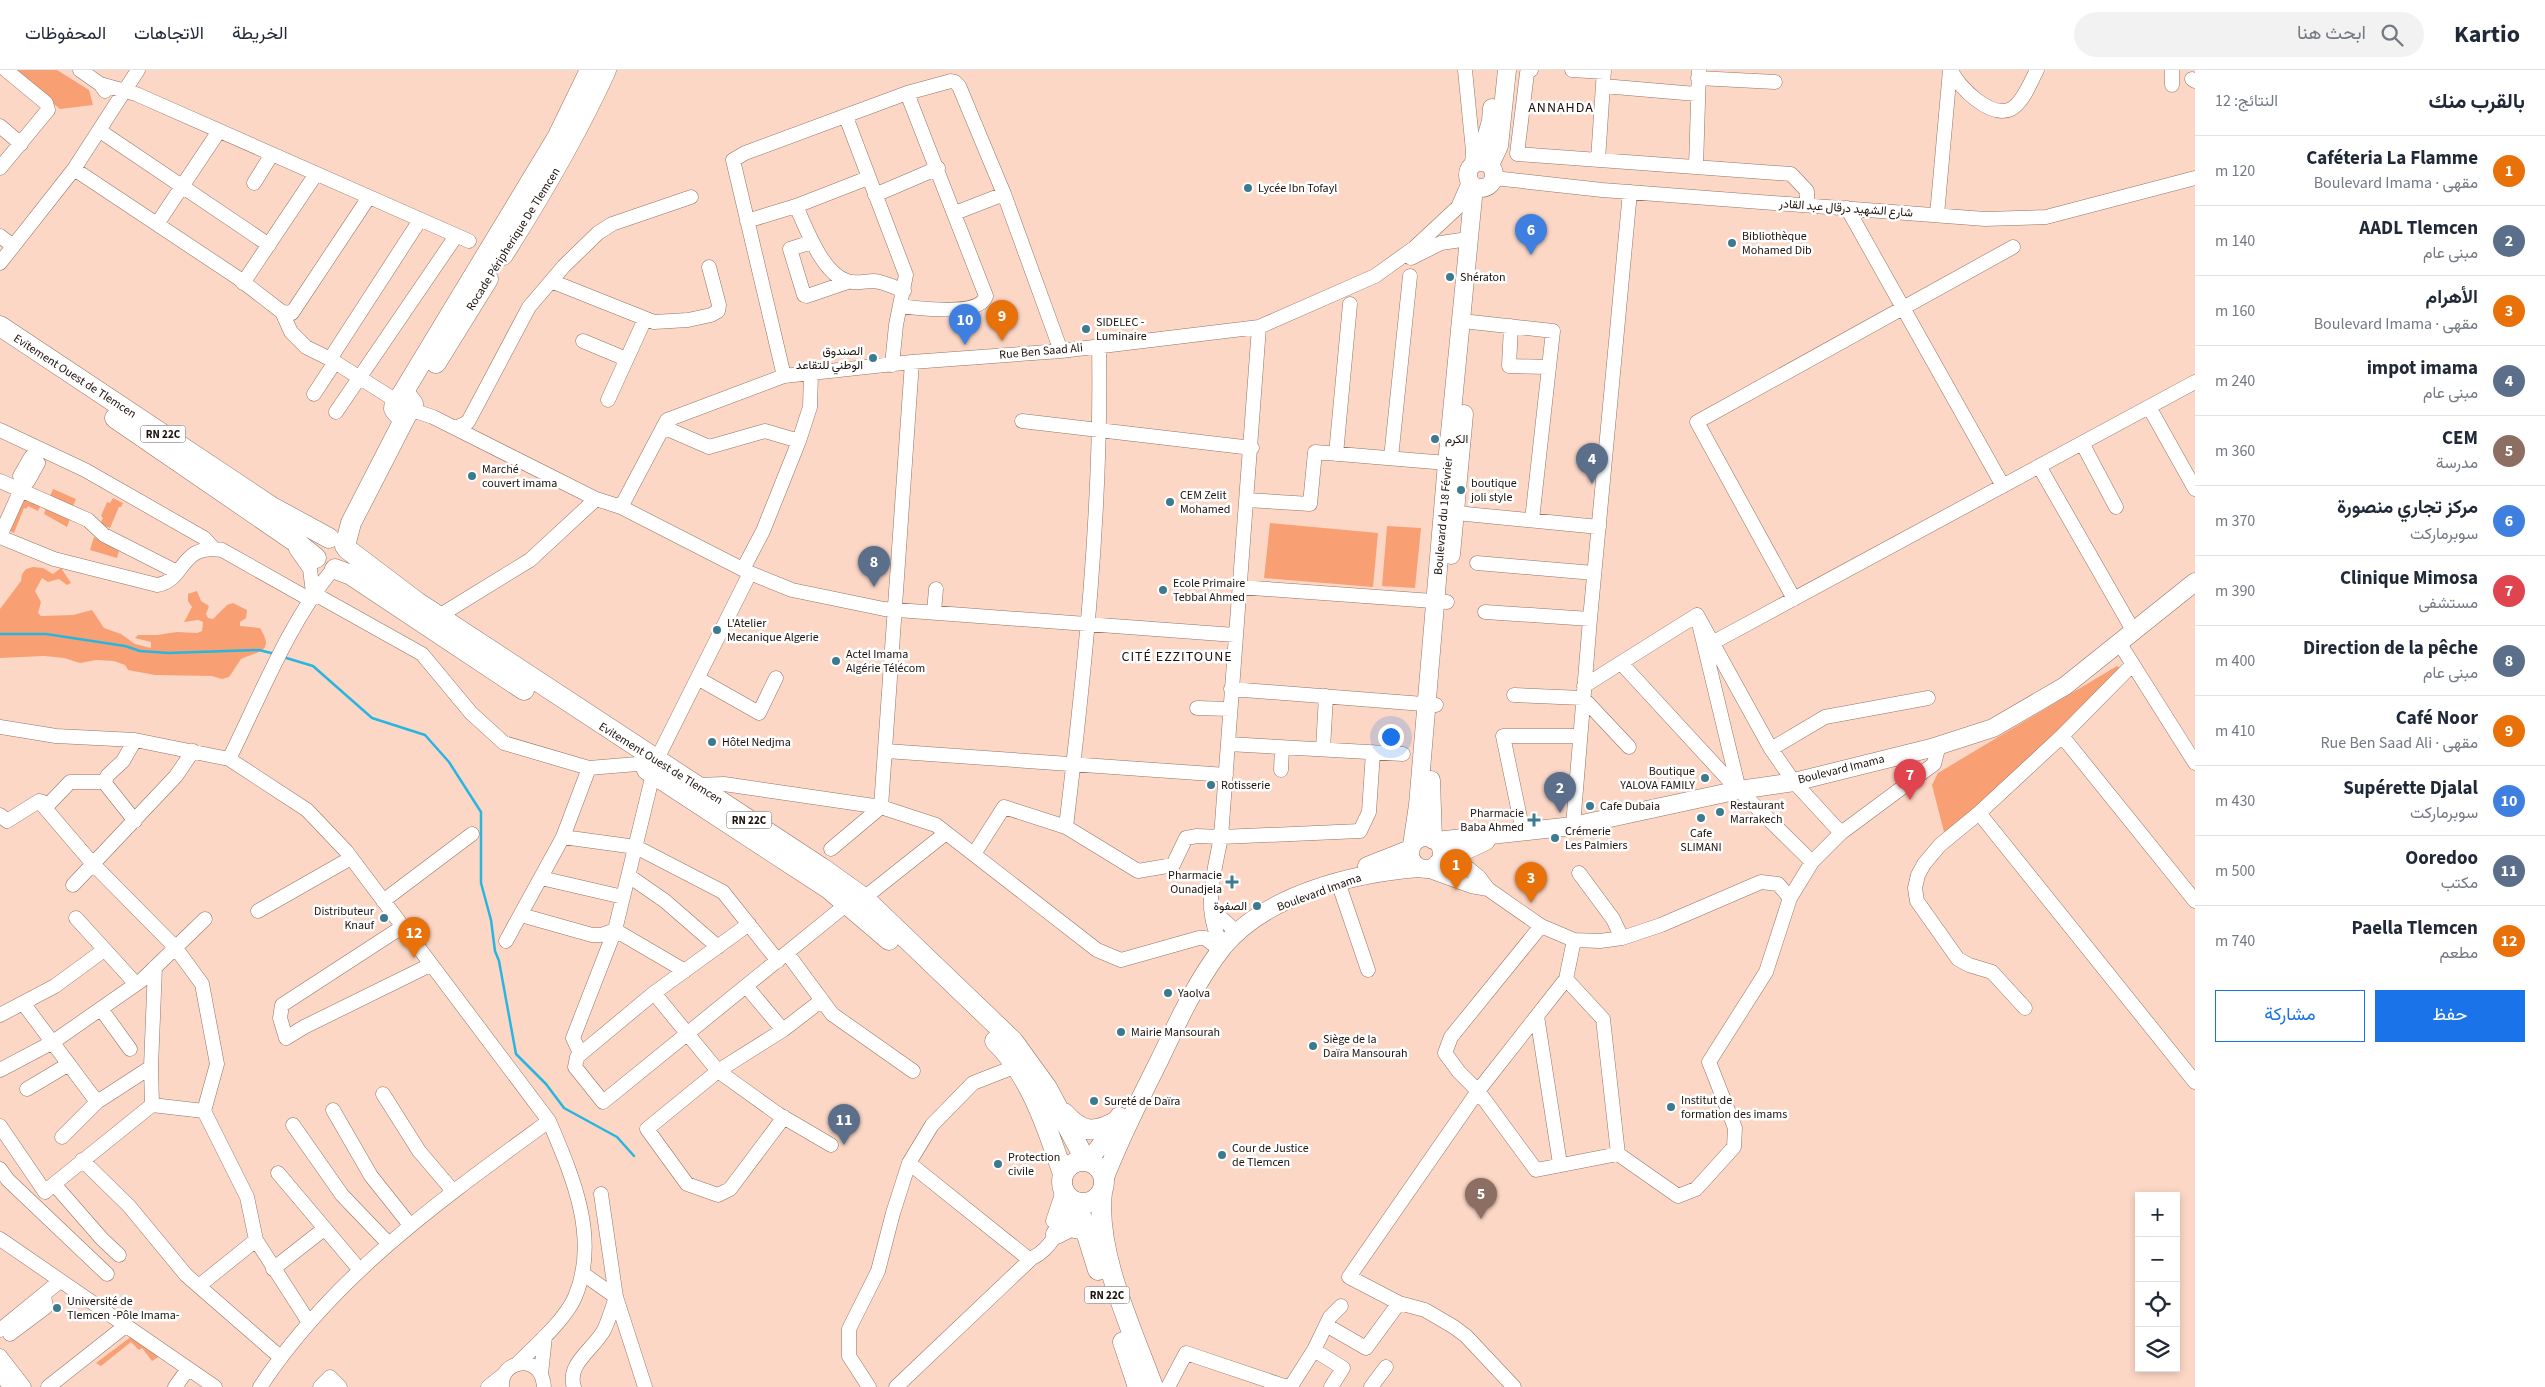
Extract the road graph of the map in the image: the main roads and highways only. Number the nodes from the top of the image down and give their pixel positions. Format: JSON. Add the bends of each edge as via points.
{"nodes":[{"id":1,"x":590,"y":70,"type":"edge"},
{"id":2,"x":606,"y":70,"type":"edge"},
{"id":3,"x":1496,"y":70,"type":"edge"},
{"id":4,"x":1507,"y":70,"type":"edge"},
{"id":5,"x":1480,"y":175,"type":"junction"},
{"id":6,"x":0,"y":326,"type":"edge"},
{"id":7,"x":0,"y":340,"type":"edge"},
{"id":8,"x":404,"y":405,"type":"junction"},
{"id":9,"x":338,"y":543,"type":"junction"},
{"id":10,"x":325,"y":564,"type":"junction"},
{"id":11,"x":2195,"y":582,"type":"edge"},
{"id":12,"x":1441,"y":601,"type":"junction"},
{"id":13,"x":1431,"y":704,"type":"junction"},
{"id":14,"x":649,"y":766,"type":"junction"},
{"id":15,"x":1411,"y":847,"type":"junction"},
{"id":16,"x":1434,"y":856,"type":"junction"},
{"id":17,"x":856,"y":901,"type":"junction"},
{"id":18,"x":1235,"y":929,"type":"junction"},
{"id":19,"x":1218,"y":944,"type":"junction"},
{"id":20,"x":1059,"y":1107,"type":"junction"},
{"id":21,"x":1117,"y":1121,"type":"junction"},
{"id":22,"x":1087,"y":1161,"type":"junction"},
{"id":23,"x":1103,"y":1186,"type":"junction"},
{"id":24,"x":1069,"y":1192,"type":"junction"},
{"id":25,"x":1085,"y":1230,"type":"junction"},
{"id":26,"x":1056,"y":1234,"type":"road end"},
{"id":27,"x":1138,"y":1387,"type":"edge"},
{"id":28,"x":1153,"y":1387,"type":"edge"}],
"edges":[{"from":1,"to":8,"type":"highway","via":[[557,138]]},
{"from":2,"to":8,"type":"highway","name":"Rocade Péripherique De Tlemcen","via":[[550,178],[421,386]]},
{"from":3,"to":5,"type":"main road","via":[[1491,121]]},
{"from":4,"to":5,"type":"main road","via":[[1499,146]]},
{"from":5,"to":12,"type":"main road","name":"Boulevard du 18 Février","via":[[1456,513]]},
{"from":5,"to":12,"type":"main road","name":"Boulevard du 18 Février","via":[[1468,240],[1447,463]]},
{"from":6,"to":9,"type":"highway","name":"Evitement Ouest de Tlemcen","number":"RN 22C","via":[[272,507]]},
{"from":7,"to":10,"type":"highway","name":"Evitement Ouest de Tlemcen","number":"RN 22C"},
{"from":8,"to":9,"type":"highway","via":[[351,522]]},
{"from":9,"to":10,"type":"highway","via":[[344,563]]},
{"from":9,"to":10,"type":"highway","via":[[317,547]]},
{"from":9,"to":14,"type":"highway","name":"Evitement Ouest de Tlemcen","number":"RN 22C"},
{"from":10,"to":14,"type":"highway","name":"Evitement Ouest de Tlemcen","number":"RN 22C","via":[[351,575]]},
{"from":11,"to":16,"type":"main road","name":"Boulevard Imama","via":[[2065,686],[1993,728],[1794,782],[1739,790],[1574,826],[1500,834]]},
{"from":12,"to":13,"type":"main road","name":"Boulevard du 18 Février"},
{"from":13,"to":15,"type":"main road","name":"Boulevard du 18 Février"},
{"from":13,"to":16,"type":"main road","name":"Boulevard du 18 Février","via":[[1430,796]]},
{"from":14,"to":17,"type":"highway","name":"Evitement Ouest de Tlemcen","number":"RN 22C","via":[[758,842]]},
{"from":14,"to":17,"type":"highway","name":"Evitement Ouest de Tlemcen","number":"RN 22C","via":[[697,785]]},
{"from":15,"to":16,"type":"main road","via":[[1410,858]]},
{"from":15,"to":16,"type":"main road","name":"Boulevard Imama","via":[[1422,838]]},
{"from":15,"to":18,"type":"main road","name":"Boulevard Imama","via":[[1378,862],[1282,894]]},
{"from":16,"to":18,"type":"main road","name":"Boulevard Imama","via":[[1338,882],[1276,906]]},
{"from":17,"to":20,"type":"highway","name":"Evitement Ouest de Tlemcen","number":"RN 22C","via":[[1012,1041],[1036,1070]]},
{"from":17,"to":24,"type":"highway","name":"Evitement Ouest de Tlemcen","number":"RN 22C","via":[[902,951],[998,1044],[1039,1110]]},
{"from":18,"to":19,"type":"main road","name":"Boulevard Imama"},
{"from":19,"to":21,"type":"main road","name":"Boulevard Imama","via":[[1191,974]]},
{"from":19,"to":23,"type":"main road","name":"Boulevard Imama","via":[[1121,1139]]},
{"from":20,"to":21,"type":"highway","via":[[1086,1129],[1098,1130]]},
{"from":20,"to":22,"type":"highway","name":"Evitement Ouest de Tlemcen","number":"RN 22C"},
{"from":21,"to":22,"type":"main road","name":"Boulevard Imama"},
{"from":22,"to":23,"type":"highway","via":[[1099,1168]]},
{"from":22,"to":24,"type":"highway","via":[[1070,1165]]},
{"from":23,"to":24,"type":"highway","via":[[1096,1199],[1087,1203]]},
{"from":23,"to":28,"type":"highway","number":"RN 22C","via":[[1100,1220],[1104,1248]]},
{"from":24,"to":25,"type":"highway","name":"Evitement Ouest de Tlemcen","number":"RN 22C"},
{"from":25,"to":26,"type":"highway","via":[[1070,1227]]},
{"from":25,"to":27,"type":"highway","name":"Evitement Ouest de Tlemcen","number":"RN 22C"}]}
